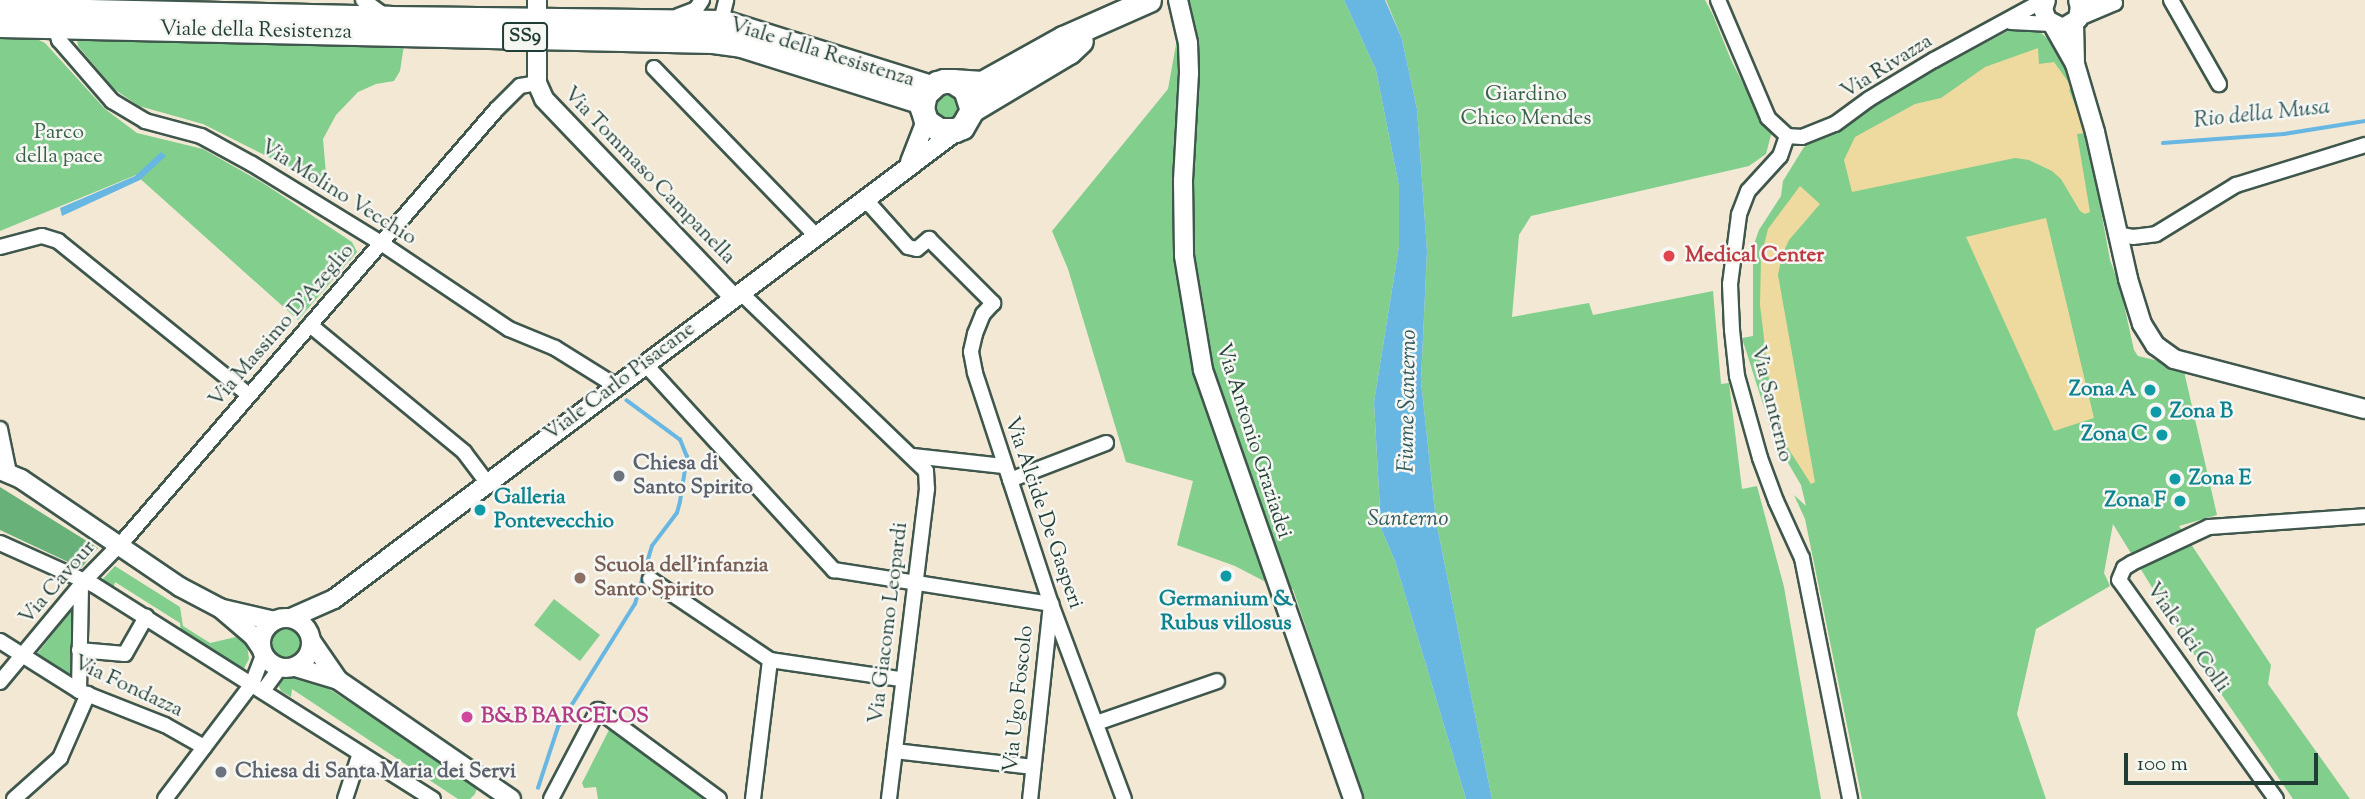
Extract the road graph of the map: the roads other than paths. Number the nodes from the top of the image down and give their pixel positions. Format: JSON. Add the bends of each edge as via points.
{"nodes":[{"id":1,"x":363,"y":0,"type":"edge"},
{"id":2,"x":1149,"y":0,"type":"edge"},
{"id":3,"x":1178,"y":0,"type":"edge"},
{"id":4,"x":1718,"y":0,"type":"edge"},
{"id":5,"x":2045,"y":0,"type":"edge"},
{"id":6,"x":2078,"y":0,"type":"edge"},
{"id":7,"x":2089,"y":0,"type":"edge"},
{"id":8,"x":2171,"y":0,"type":"edge"},
{"id":9,"x":2119,"y":1,"type":"edge"},
{"id":10,"x":7,"y":11,"type":"edge"},
{"id":11,"x":326,"y":13,"type":"edge"},
{"id":12,"x":714,"y":14,"type":"edge"},
{"id":13,"x":389,"y":18,"type":"junction"},
{"id":14,"x":537,"y":19,"type":"edge"},
{"id":15,"x":2075,"y":21,"type":"junction"},
{"id":16,"x":2006,"y":22,"type":"junction"},
{"id":17,"x":2052,"y":25,"type":"junction"},
{"id":18,"x":54,"y":26,"type":"junction"},
{"id":19,"x":1091,"y":28,"type":"junction"},
{"id":20,"x":1044,"y":48,"type":"junction"},
{"id":21,"x":2075,"y":64,"type":"junction"},
{"id":22,"x":654,"y":68,"type":"dead end"},
{"id":23,"x":1023,"y":79,"type":"junction"},
{"id":24,"x":537,"y":83,"type":"junction"},
{"id":25,"x":2219,"y":83,"type":"dead end"},
{"id":26,"x":933,"y":98,"type":"junction"},
{"id":27,"x":967,"y":119,"type":"junction"},
{"id":28,"x":1787,"y":136,"type":"junction"},
{"id":29,"x":2365,"y":145,"type":"edge"},
{"id":30,"x":906,"y":168,"type":"junction"},
{"id":31,"x":865,"y":199,"type":"junction"},
{"id":32,"x":2116,"y":234,"type":"junction"},
{"id":33,"x":815,"y":236,"type":"junction"},
{"id":34,"x":381,"y":243,"type":"junction"},
{"id":35,"x":0,"y":247,"type":"edge"},
{"id":36,"x":737,"y":294,"type":"junction"},
{"id":37,"x":310,"y":325,"type":"junction"},
{"id":38,"x":645,"y":364,"type":"junction"},
{"id":39,"x":616,"y":386,"type":"junction"},
{"id":40,"x":249,"y":395,"type":"junction"},
{"id":41,"x":2365,"y":409,"type":"edge"},
{"id":42,"x":0,"y":429,"type":"edge"},
{"id":43,"x":1106,"y":443,"type":"dead end"},
{"id":44,"x":913,"y":456,"type":"junction"},
{"id":45,"x":1003,"y":466,"type":"junction"},
{"id":46,"x":4,"y":471,"type":"edge"},
{"id":47,"x":1010,"y":480,"type":"junction"},
{"id":48,"x":487,"y":482,"type":"junction"},
{"id":49,"x":2365,"y":516,"type":"edge"},
{"id":50,"x":0,"y":543,"type":"edge"},
{"id":51,"x":121,"y":544,"type":"junction"},
{"id":52,"x":650,"y":579,"type":"dead end"},
{"id":53,"x":914,"y":581,"type":"junction"},
{"id":54,"x":83,"y":583,"type":"junction"},
{"id":55,"x":334,"y":599,"type":"junction"},
{"id":56,"x":1051,"y":604,"type":"junction"},
{"id":57,"x":220,"y":608,"type":"junction"},
{"id":58,"x":146,"y":617,"type":"junction"},
{"id":59,"x":283,"y":619,"type":"junction"},
{"id":60,"x":311,"y":638,"type":"junction"},
{"id":61,"x":0,"y":641,"type":"edge"},
{"id":62,"x":79,"y":650,"type":"junction"},
{"id":63,"x":262,"y":651,"type":"junction"},
{"id":64,"x":22,"y":655,"type":"junction"},
{"id":65,"x":770,"y":660,"type":"junction"},
{"id":66,"x":288,"y":668,"type":"junction"},
{"id":67,"x":901,"y":679,"type":"junction"},
{"id":68,"x":338,"y":680,"type":"junction"},
{"id":69,"x":1217,"y":681,"type":"dead end"},
{"id":70,"x":0,"y":682,"type":"edge"},
{"id":71,"x":257,"y":688,"type":"junction"},
{"id":72,"x":83,"y":692,"type":"junction"},
{"id":73,"x":1096,"y":723,"type":"junction"},
{"id":74,"x":204,"y":747,"type":"junction"},
{"id":75,"x":895,"y":751,"type":"junction"},
{"id":76,"x":360,"y":752,"type":"junction"},
{"id":77,"x":1033,"y":767,"type":"junction"},
{"id":78,"x":491,"y":793,"type":"edge"},
{"id":79,"x":14,"y":799,"type":"edge"},
{"id":80,"x":165,"y":799,"type":"edge"},
{"id":81,"x":345,"y":799,"type":"edge"},
{"id":82,"x":433,"y":799,"type":"edge"},
{"id":83,"x":511,"y":799,"type":"edge"},
{"id":84,"x":551,"y":799,"type":"edge"},
{"id":85,"x":719,"y":799,"type":"edge"},
{"id":86,"x":752,"y":799,"type":"edge"},
{"id":87,"x":889,"y":799,"type":"edge"},
{"id":88,"x":1030,"y":799,"type":"edge"},
{"id":89,"x":1124,"y":799,"type":"edge"},
{"id":90,"x":1353,"y":799,"type":"edge"},
{"id":91,"x":1850,"y":799,"type":"edge"},
{"id":92,"x":2276,"y":799,"type":"edge"}],
"edges":[{"from":1,"to":13,"type":"street"},
{"from":2,"to":19,"type":"main road","name":"Viale Carlo Pisacane","number":"SS9"},
{"from":3,"to":90,"type":"street","name":"Via Antonio Graziadei","via":[[1189,73],[1184,256],[1203,370]]},
{"from":4,"to":28,"type":"street","via":[[1757,99]]},
{"from":5,"to":16,"type":"street","name":"Via Rivazza"},
{"from":5,"to":17,"type":"street","via":[[2044,15]]},
{"from":6,"to":15,"type":"street"},
{"from":7,"to":9,"type":"street"},
{"from":8,"to":25,"type":"street"},
{"from":9,"to":15,"type":"street"},
{"from":10,"to":11,"type":"main road","name":"Viale della Resistenza","number":"SS9"},
{"from":10,"to":18,"type":"main road","name":"Viale della Resistenza","number":"SS9"},
{"from":11,"to":13,"type":"main road","name":"Viale della Resistenza","number":"SS9"},
{"from":11,"to":14,"type":"main road","name":"Viale della Resistenza","number":"SS9"},
{"from":11,"to":18,"type":"main road","name":"Viale della Resistenza","number":"SS9"},
{"from":12,"to":14,"type":"main road","name":"Viale della Resistenza","number":"SS9"},
{"from":12,"to":14,"type":"main road","name":"Viale della Resistenza","number":"SS9","via":[[661,21]]},
{"from":12,"to":26,"type":"main road","name":"Viale della Resistenza","number":"SS9"},
{"from":13,"to":14,"type":"main road","name":"Viale della Resistenza","number":"SS9"},
{"from":14,"to":24,"type":"street","name":"Via Tommaso Campanella"},
{"from":15,"to":17,"type":"street","via":[[2063,28]]},
{"from":15,"to":21,"type":"street"},
{"from":16,"to":17,"type":"street"},
{"from":16,"to":28,"type":"street","name":"Via Rivazza","via":[[1869,99],[1835,124],[1802,137]]},
{"from":17,"to":21,"type":"street"},
{"from":18,"to":34,"type":"street","name":"Via Molino Vecchio","via":[[59,40],[112,102],[145,121],[201,136]]},
{"from":19,"to":20,"type":"main road","name":"Viale Carlo Pisacane","number":"SS9"},
{"from":19,"to":23,"type":"main road","name":"Viale Carlo Pisacane","number":"SS9","via":[[1069,52]]},
{"from":20,"to":23,"type":"main road","via":[[1045,61]]},
{"from":20,"to":26,"type":"main road","name":"Viale Carlo Pisacane","number":"SS9","via":[[982,83]]},
{"from":21,"to":32,"type":"street"},
{"from":22,"to":33,"type":"street"},
{"from":23,"to":27,"type":"main road","name":"Viale Carlo Pisacane","number":"SS9"},
{"from":24,"to":34,"type":"street","name":"Via Massimo D'Azeglio","via":[[520,86],[504,102]]},
{"from":24,"to":36,"type":"street","name":"Via Tommaso Campanella","via":[[544,99]]},
{"from":26,"to":27,"type":"main road","via":[[947,132]]},
{"from":26,"to":27,"type":"main road","via":[[965,89]]},
{"from":26,"to":30,"type":"street","name":"Viale Carlo Pisacane","via":[[920,142]]},
{"from":27,"to":30,"type":"street","name":"Viale Carlo Pisacane"},
{"from":28,"to":91,"type":"street","name":"Via Santerno","via":[[1780,156],[1748,191],[1739,215],[1730,284],[1732,330],[1737,376],[1760,458],[1802,558]]},
{"from":29,"to":32,"type":"street","via":[[2236,185],[2156,234]]},
{"from":30,"to":31,"type":"street","name":"Viale Carlo Pisacane"},
{"from":31,"to":33,"type":"street","name":"Viale Carlo Pisacane"},
{"from":31,"to":45,"type":"street","name":"Via Alcide De Gasperi","via":[[908,247],[917,249],[929,239],[993,303],[983,314],[971,352]]},
{"from":32,"to":41,"type":"street","via":[[2142,324],[2155,345],[2174,359]]},
{"from":33,"to":36,"type":"street","name":"Viale Carlo Pisacane"},
{"from":34,"to":37,"type":"street","name":"Via Massimo D'Azeglio"},
{"from":34,"to":39,"type":"street","name":"Via Molino Vecchio","via":[[509,329],[555,348]]},
{"from":35,"to":40,"type":"street","via":[[42,236],[58,241]]},
{"from":36,"to":38,"type":"street","name":"Viale Carlo Pisacane"},
{"from":36,"to":44,"type":"street","name":"Via Giacomo Leopardi"},
{"from":37,"to":40,"type":"street","name":"Via Massimo D'Azeglio"},
{"from":37,"to":48,"type":"street","via":[[464,452]]},
{"from":38,"to":39,"type":"street","name":"Viale Carlo Pisacane"},
{"from":38,"to":53,"type":"street","via":[[834,570]]},
{"from":39,"to":48,"type":"street","name":"Viale Carlo Pisacane"},
{"from":40,"to":51,"type":"street","name":"Via Massimo D'Azeglio"},
{"from":42,"to":46,"type":"street"},
{"from":43,"to":47,"type":"street"},
{"from":44,"to":45,"type":"street"},
{"from":44,"to":53,"type":"street","name":"Via Giacomo Leopardi","via":[[926,471],[927,489]]},
{"from":45,"to":47,"type":"street","name":"Via Alcide De Gasperi"},
{"from":46,"to":51,"type":"street"},
{"from":47,"to":56,"type":"street","name":"Via Alcide De Gasperi"},
{"from":48,"to":55,"type":"street","name":"Viale Carlo Pisacane"},
{"from":49,"to":92,"type":"street","name":"Viale dei Colli","via":[[2209,527],[2132,563],[2119,580]]},
{"from":50,"to":54,"type":"street"},
{"from":51,"to":54,"type":"street","name":"Via Cavour"},
{"from":51,"to":57,"type":"street","via":[[180,587]]},
{"from":52,"to":65,"type":"street"},
{"from":53,"to":56,"type":"street"},
{"from":53,"to":67,"type":"street","name":"Via Giacomo Leopardi"},
{"from":54,"to":58,"type":"street"},
{"from":54,"to":62,"type":"street"},
{"from":54,"to":64,"type":"street","name":"Via Cavour"},
{"from":55,"to":59,"type":"street","name":"Viale Carlo Pisacane"},
{"from":55,"to":60,"type":"street","name":"Viale Carlo Pisacane"},
{"from":56,"to":73,"type":"street","name":"Via Alcide De Gasperi"},
{"from":56,"to":77,"type":"street","name":"Via Ugo Foscolo"},
{"from":57,"to":59,"type":"street"},
{"from":57,"to":63,"type":"street","via":[[253,636]]},
{"from":58,"to":62,"type":"street","via":[[125,654]]},
{"from":58,"to":71,"type":"street"},
{"from":59,"to":60,"type":"street","via":[[299,621]]},
{"from":59,"to":63,"type":"street","via":[[262,633]]},
{"from":60,"to":66,"type":"street","via":[[307,658]]},
{"from":60,"to":68,"type":"street"},
{"from":61,"to":64,"type":"street","name":"Via Fondazza"},
{"from":62,"to":72,"type":"street"},
{"from":63,"to":66,"type":"street"},
{"from":63,"to":71,"type":"street"},
{"from":64,"to":70,"type":"street","name":"Via Cavour"},
{"from":64,"to":72,"type":"street","name":"Via Fondazza"},
{"from":65,"to":67,"type":"street"},
{"from":65,"to":86,"type":"street"},
{"from":66,"to":68,"type":"street"},
{"from":66,"to":71,"type":"street"},
{"from":67,"to":75,"type":"street","name":"Via Giacomo Leopardi"},
{"from":68,"to":78,"type":"street"},
{"from":69,"to":73,"type":"street"},
{"from":71,"to":74,"type":"street"},
{"from":71,"to":76,"type":"street"},
{"from":72,"to":74,"type":"street","name":"Via Fondazza","via":[[165,725]]},
{"from":72,"to":79,"type":"street","via":[[60,758]]},
{"from":73,"to":89,"type":"street","name":"Via Alcide De Gasperi"},
{"from":74,"to":80,"type":"street"},
{"from":75,"to":77,"type":"street"},
{"from":75,"to":87,"type":"street","name":"Via Giacomo Leopardi"},
{"from":76,"to":81,"type":"street"},
{"from":76,"to":82,"type":"street"},
{"from":77,"to":88,"type":"street","name":"Via Ugo Foscolo"},
{"from":78,"to":83,"type":"street"},
{"from":84,"to":85,"type":"street","via":[[598,710]]}]}
